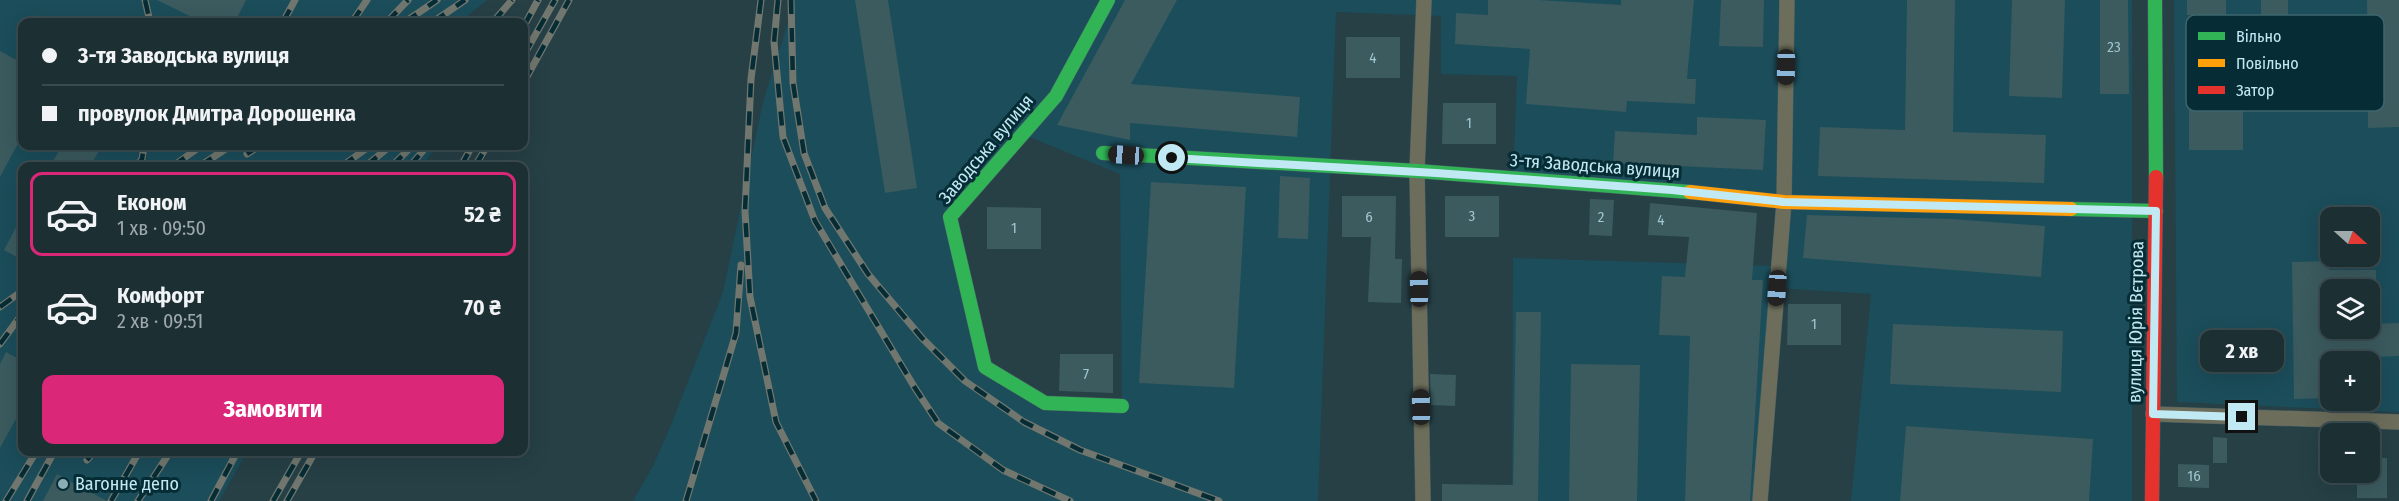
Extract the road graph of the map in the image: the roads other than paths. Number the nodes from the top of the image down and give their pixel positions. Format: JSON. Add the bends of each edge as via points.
{"nodes":[{"id":1,"x":1108,"y":0,"type":"edge"},
{"id":2,"x":1424,"y":0,"type":"edge"},
{"id":3,"x":1787,"y":0,"type":"edge"},
{"id":4,"x":2155,"y":0,"type":"edge"},
{"id":5,"x":1103,"y":153,"type":"dead end"},
{"id":6,"x":1417,"y":171,"type":"junction"},
{"id":7,"x":1784,"y":202,"type":"junction"},
{"id":8,"x":2156,"y":211,"type":"junction"},
{"id":9,"x":1122,"y":405,"type":"dead end"},
{"id":10,"x":2153,"y":414,"type":"junction"},
{"id":11,"x":2399,"y":422,"type":"edge"},
{"id":12,"x":1423,"y":501,"type":"edge"},
{"id":13,"x":1760,"y":501,"type":"edge"},
{"id":14,"x":2152,"y":501,"type":"edge"}],
"edges":[{"from":1,"to":9,"type":"street","name":"Заводська вулиця","via":[[1056,96],[950,217],[985,367],[1045,403]]},
{"from":2,"to":6,"type":"street"},
{"from":3,"to":7,"type":"street"},
{"from":4,"to":8,"type":"street","name":"вулиця Юрія Вєтрова"},
{"from":5,"to":6,"type":"street","name":"3-тя Заводська вулиця"},
{"from":6,"to":7,"type":"street","name":"3-тя Заводська вулиця"},
{"from":6,"to":12,"type":"street"},
{"from":7,"to":8,"type":"street","name":"3-тя Заводська вулиця"},
{"from":7,"to":13,"type":"street"},
{"from":8,"to":10,"type":"street","name":"вулиця Юрія Вєтрова"},
{"from":10,"to":11,"type":"street"},
{"from":10,"to":14,"type":"street","name":"вулиця Юрія Вєтрова"}]}
